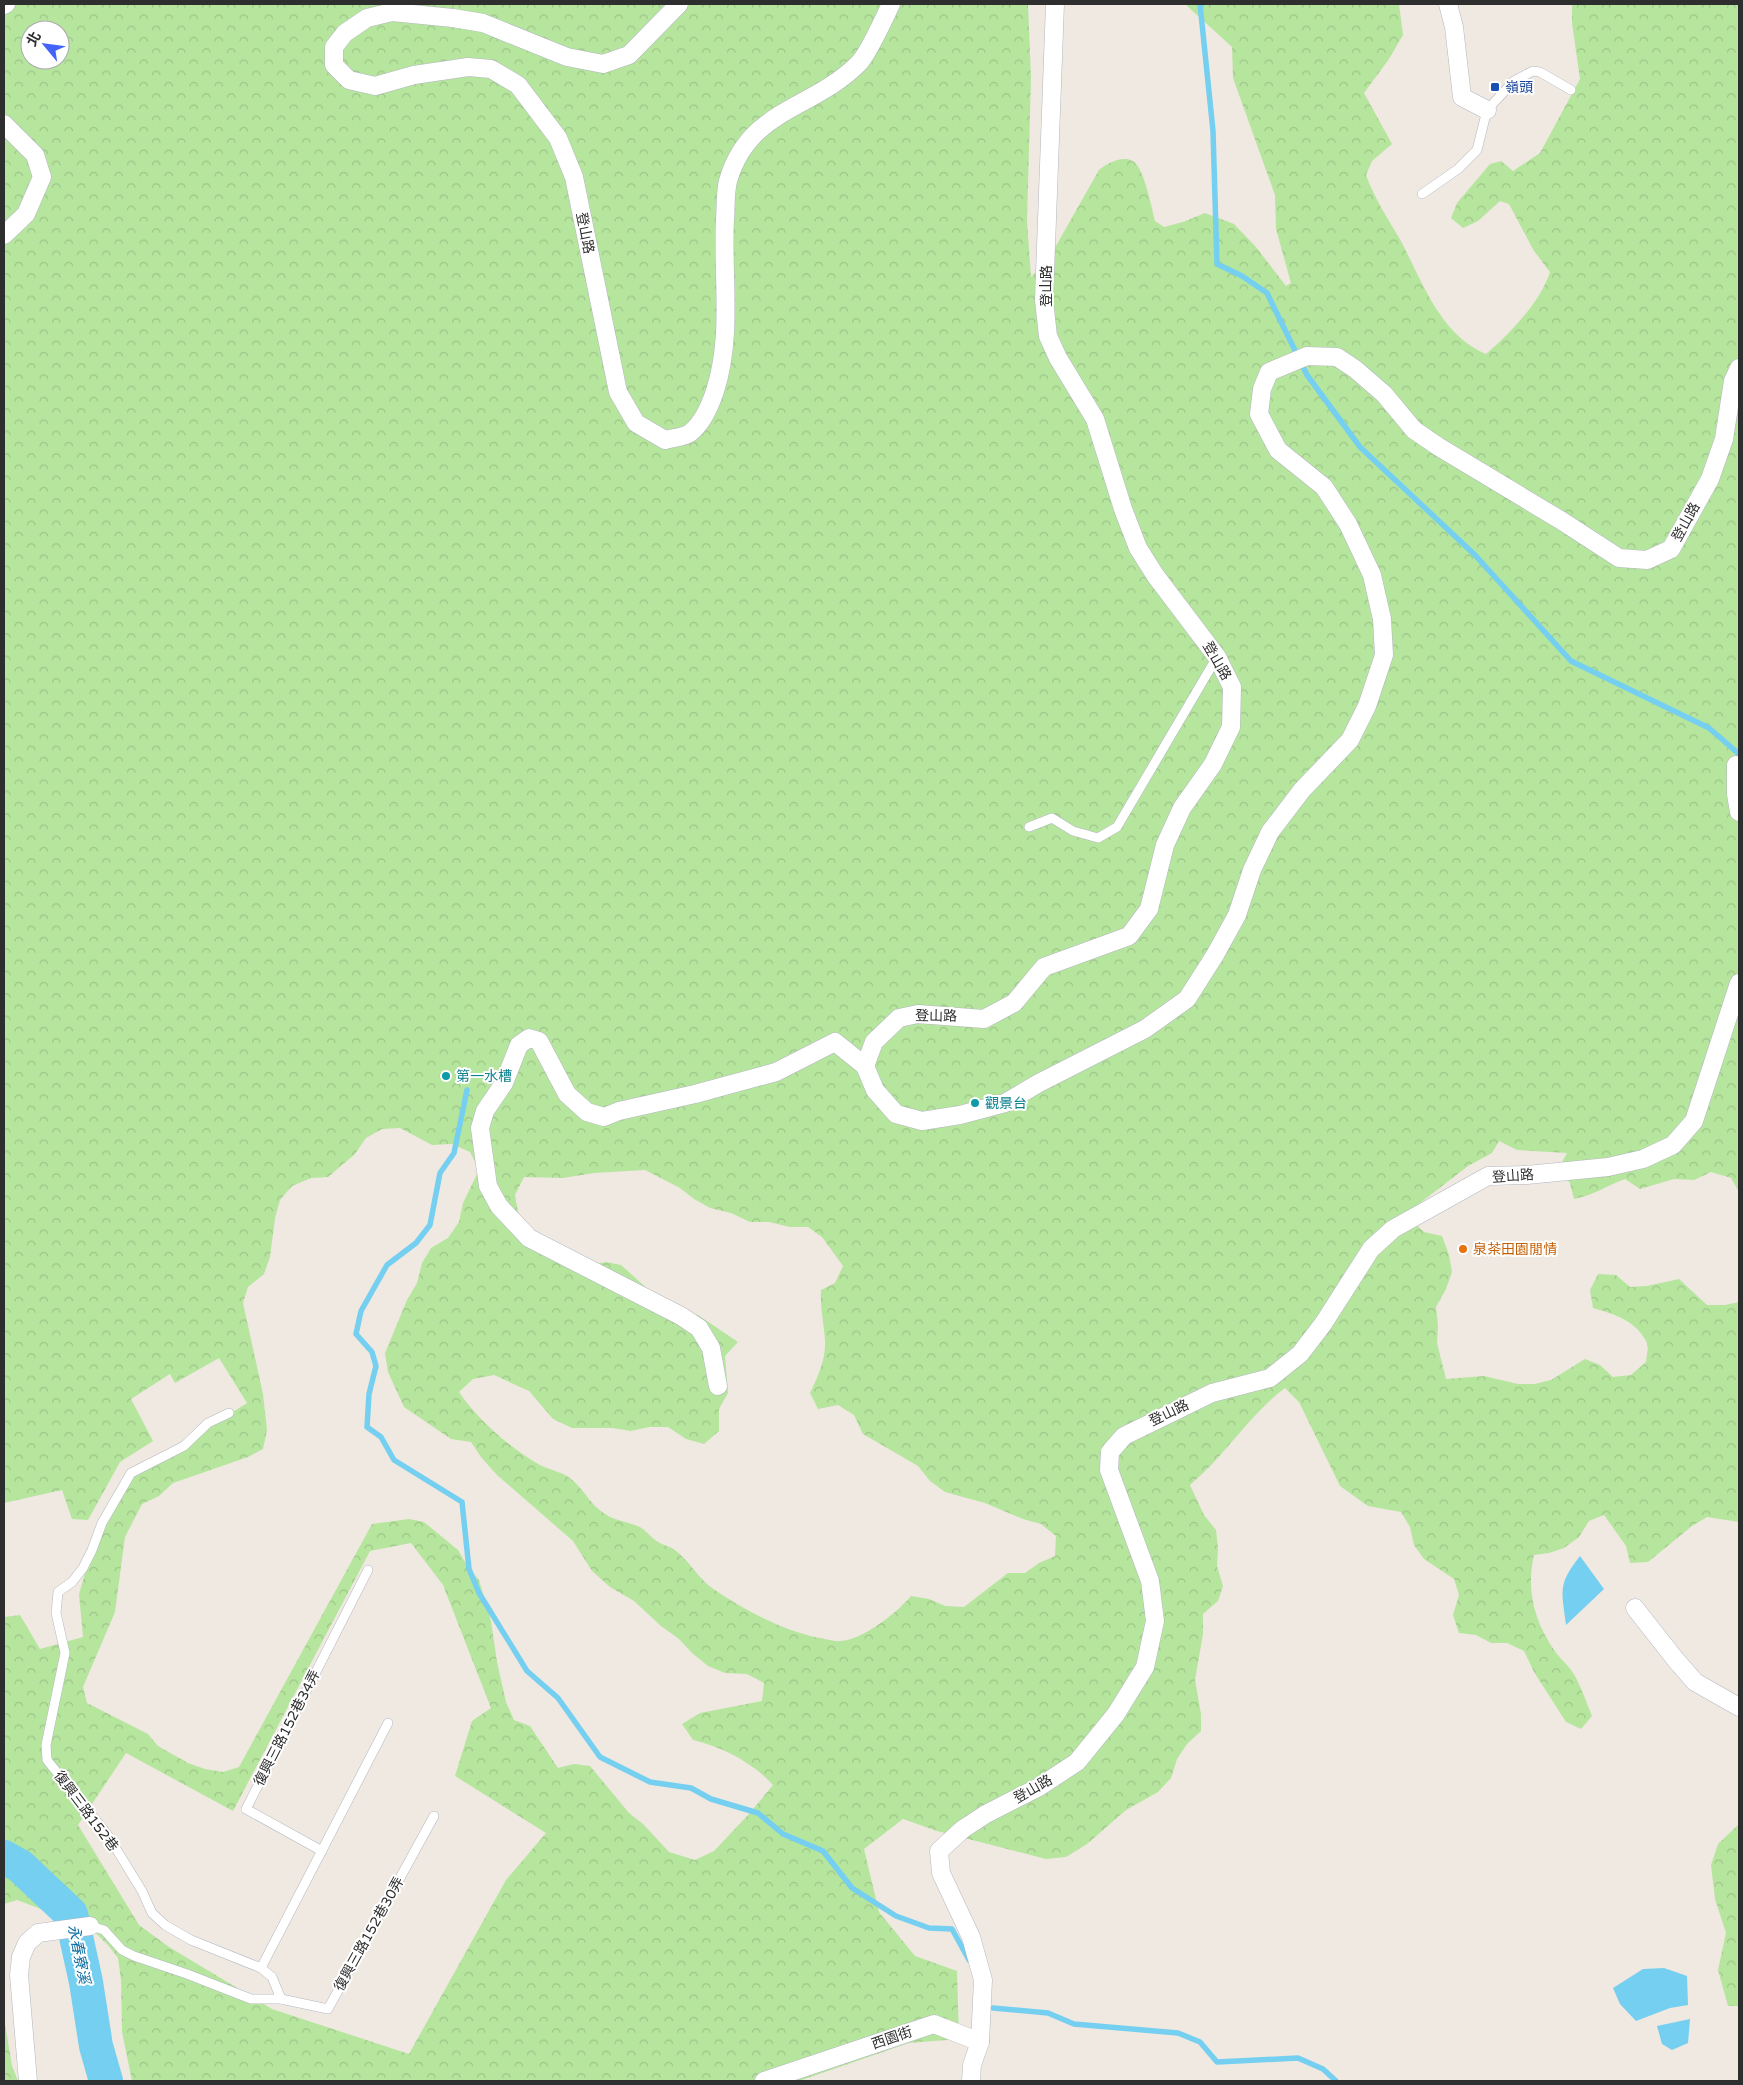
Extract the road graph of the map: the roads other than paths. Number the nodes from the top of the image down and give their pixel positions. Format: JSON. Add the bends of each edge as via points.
{"nodes":[{"id":1,"x":679,"y":4,"type":"edge"},
{"id":2,"x":891,"y":4,"type":"edge"},
{"id":3,"x":1055,"y":4,"type":"edge"},
{"id":4,"x":1448,"y":4,"type":"edge"},
{"id":5,"x":1571,"y":90,"type":"dead end"},
{"id":6,"x":1487,"y":110,"type":"junction"},
{"id":7,"x":4,"y":124,"type":"edge"},
{"id":8,"x":1422,"y":194,"type":"dead end"},
{"id":9,"x":4,"y":235,"type":"edge"},
{"id":10,"x":1739,"y":368,"type":"edge"},
{"id":11,"x":1217,"y":657,"type":"junction"},
{"id":12,"x":1738,"y":766,"type":"edge"},
{"id":13,"x":1739,"y":812,"type":"edge"},
{"id":14,"x":1029,"y":827,"type":"dead end"},
{"id":15,"x":1739,"y":982,"type":"edge"},
{"id":16,"x":1735,"y":1012,"type":"edge"},
{"id":17,"x":865,"y":1066,"type":"junction"},
{"id":18,"x":718,"y":1386,"type":"dead end"},
{"id":19,"x":228,"y":1414,"type":"dead end"},
{"id":20,"x":368,"y":1570,"type":"dead end"},
{"id":21,"x":1634,"y":1608,"type":"dead end"},
{"id":22,"x":1739,"y":1707,"type":"edge"},
{"id":23,"x":388,"y":1723,"type":"dead end"},
{"id":24,"x":434,"y":1816,"type":"dead end"},
{"id":25,"x":322,"y":1851,"type":"junction"},
{"id":26,"x":90,"y":1926,"type":"joint"},
{"id":27,"x":261,"y":1968,"type":"junction"},
{"id":28,"x":281,"y":1999,"type":"junction"},
{"id":29,"x":980,"y":2042,"type":"junction"},
{"id":30,"x":28,"y":2081,"type":"edge"},
{"id":31,"x":764,"y":2081,"type":"edge"},
{"id":32,"x":971,"y":2081,"type":"edge"}],
"edges":[{"from":1,"to":2,"type":"street","name":"登山路","via":[[629,54],[603,64],[567,57],[483,23],[392,12],[367,18],[345,33],[334,47],[334,65],[349,80],[375,86],[414,75],[468,67],[491,69],[518,85],[558,138],[574,177],[618,392],[636,423],[665,440],[690,434],[709,410],[722,370],[726,334],[724,231],[727,184],[734,161],[748,139],[774,118],[838,82],[860,62]]},
{"from":3,"to":11,"type":"street","name":"登山路","via":[[1044,300],[1048,336],[1095,419],[1138,548]]},
{"from":4,"to":6,"type":"street","via":[[1454,27],[1462,97]]},
{"from":5,"to":6,"type":"lane","via":[[1533,71],[1514,81]]},
{"from":6,"to":8,"type":"lane","via":[[1477,150],[1458,169]]},
{"from":7,"to":9,"type":"street","via":[[35,156],[42,177],[26,214]]},
{"from":10,"to":17,"type":"street","name":"登山路","via":[[1733,381],[1724,439],[1710,479],[1671,549],[1647,560],[1619,558],[1439,448],[1414,430],[1384,394],[1336,357],[1299,359],[1269,372],[1262,389],[1259,414],[1278,450],[1324,487],[1348,524],[1372,575],[1382,619],[1384,655],[1367,706],[1350,740],[1302,790],[1270,832],[1252,870],[1237,915],[1187,999],[1144,1029],[1005,1103],[922,1121],[896,1114],[875,1090]]},
{"from":11,"to":14,"type":"lane","via":[[1117,827],[1098,838],[1073,831],[1052,818]]},
{"from":11,"to":17,"type":"street","name":"登山路","via":[[1232,687],[1231,727],[1213,764],[1182,808],[1165,845],[1149,909],[1129,936],[1044,966],[1014,1002],[984,1019],[918,1014],[899,1018],[874,1042]]},
{"from":12,"to":13,"type":"street","via":[[1736,794]]},
{"from":15,"to":16,"type":"street","name":"登山路"},
{"from":16,"to":29,"type":"street","name":"登山路","via":[[1694,1122],[1673,1145],[1643,1159],[1608,1167],[1488,1176],[1453,1195],[1393,1229],[1372,1248],[1300,1354],[1270,1378],[1212,1393],[1124,1436],[1110,1452],[1109,1470],[1150,1581],[1155,1622],[1144,1667],[1116,1714],[1077,1762],[971,1824],[939,1851],[941,1873],[971,1937],[983,1980]]},
{"from":17,"to":18,"type":"street","via":[[834,1042],[776,1072],[604,1117],[587,1112],[567,1094],[539,1041],[529,1038],[519,1045],[504,1083],[485,1111],[480,1128],[482,1150],[488,1186],[498,1206],[529,1238],[700,1328],[711,1348]]},
{"from":19,"to":27,"type":"lane","name":"復興三路152巷","via":[[208,1424],[184,1446],[131,1473],[102,1523],[83,1568],[58,1592],[56,1614],[65,1653],[46,1745],[47,1760],[107,1834],[152,1913],[191,1940]]},
{"from":20,"to":25,"type":"lane","name":"復興三路152巷34弄","via":[[246,1809]]},
{"from":21,"to":22,"type":"street","via":[[1695,1682]]},
{"from":23,"to":25,"type":"lane"},
{"from":24,"to":28,"type":"lane","name":"復興三路152巷30弄","via":[[328,2009]]},
{"from":25,"to":27,"type":"lane"},
{"from":26,"to":28,"type":"lane","via":[[104,1930],[122,1950],[134,1956],[251,1999]]},
{"from":26,"to":30,"type":"street","via":[[38,1933],[27,1943],[20,1957]]},
{"from":27,"to":28,"type":"lane","name":"復興三路152巷","via":[[272,1977]]},
{"from":29,"to":31,"type":"street","name":"西園街","via":[[934,2024]]},
{"from":29,"to":32,"type":"street","via":[[972,2065]]}]}
